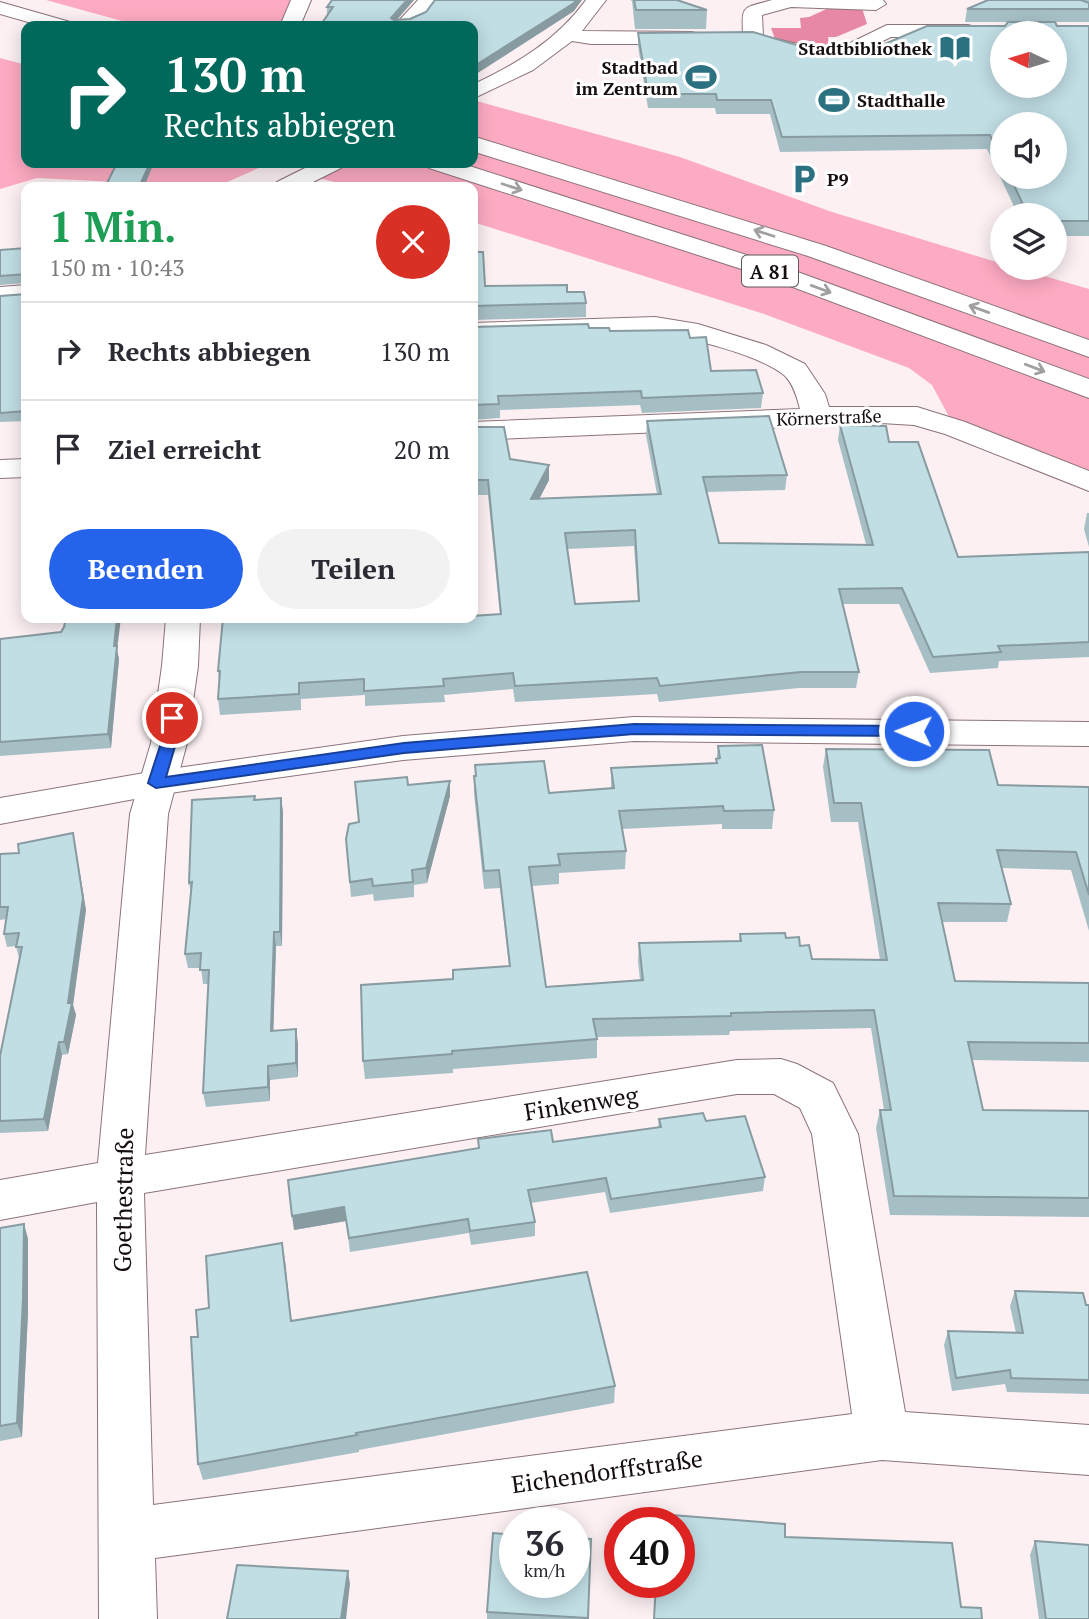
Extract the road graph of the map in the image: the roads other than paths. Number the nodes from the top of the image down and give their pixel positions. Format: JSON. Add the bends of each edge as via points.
{"nodes":[{"id":1,"x":301,"y":0,"type":"edge"},
{"id":2,"x":428,"y":0,"type":"edge"},
{"id":3,"x":596,"y":0,"type":"edge"},
{"id":4,"x":790,"y":0,"type":"edge"},
{"id":5,"x":876,"y":4,"type":"dead end"},
{"id":6,"x":0,"y":8,"type":"edge"},
{"id":7,"x":46,"y":21,"type":"edge"},
{"id":8,"x":292,"y":21,"type":"edge"},
{"id":9,"x":410,"y":21,"type":"edge"},
{"id":10,"x":988,"y":31,"type":"edge"},
{"id":11,"x":570,"y":35,"type":"junction"},
{"id":12,"x":731,"y":37,"type":"edge"},
{"id":13,"x":754,"y":37,"type":"junction"},
{"id":14,"x":709,"y":38,"type":"edge"},
{"id":15,"x":478,"y":90,"type":"edge"},
{"id":16,"x":478,"y":145,"type":"edge"},
{"id":17,"x":322,"y":168,"type":"edge"},
{"id":18,"x":453,"y":168,"type":"edge"},
{"id":19,"x":295,"y":182,"type":"edge"},
{"id":20,"x":21,"y":293,"type":"edge"},
{"id":21,"x":0,"y":295,"type":"edge"},
{"id":22,"x":478,"y":331,"type":"edge"},
{"id":23,"x":1089,"y":349,"type":"edge"},
{"id":24,"x":1089,"y":389,"type":"edge"},
{"id":25,"x":817,"y":417,"type":"junction"},
{"id":26,"x":478,"y":431,"type":"edge"},
{"id":27,"x":21,"y":467,"type":"edge"},
{"id":28,"x":0,"y":469,"type":"edge"},
{"id":29,"x":1089,"y":482,"type":"edge"},
{"id":30,"x":183,"y":623,"type":"edge"},
{"id":31,"x":1089,"y":734,"type":"edge"},
{"id":32,"x":156,"y":783,"type":"junction"},
{"id":33,"x":0,"y":811,"type":"edge"},
{"id":34,"x":120,"y":1178,"type":"junction"},
{"id":35,"x":0,"y":1200,"type":"edge"},
{"id":36,"x":882,"y":1435,"type":"junction"},
{"id":37,"x":1089,"y":1450,"type":"edge"},
{"id":38,"x":127,"y":1535,"type":"junction"},
{"id":39,"x":128,"y":1619,"type":"edge"}],
"edges":[{"from":1,"to":8,"type":"main road"},
{"from":2,"to":9,"type":"main road"},
{"from":3,"to":11,"type":"main road"},
{"from":4,"to":5,"type":"main road"},
{"from":4,"to":13,"type":"main road","via":[[752,12]]},
{"from":6,"to":7,"type":"main road"},
{"from":10,"to":13,"type":"main road","via":[[887,31],[850,51],[802,51]]},
{"from":11,"to":14,"type":"main road"},
{"from":11,"to":15,"type":"main road","via":[[533,63]]},
{"from":12,"to":13,"type":"main road"},
{"from":23,"to":16,"type":"main road","number":"A 81","one_way":true,"via":[[817,251]]},
{"from":17,"to":19,"type":"main road"},
{"from":18,"to":24,"type":"main road","number":"A 81","one_way":true,"via":[[775,272]]},
{"from":20,"to":21,"type":"main road"},
{"from":22,"to":25,"type":"main road","via":[[655,325],[688,330],[757,351],[795,370],[811,394]]},
{"from":25,"to":26,"type":"main road","name":"Körnerstraße"},
{"from":25,"to":29,"type":"main road","name":"Körnerstraße","via":[[917,416]]},
{"from":27,"to":28,"type":"main road"},
{"from":30,"to":32,"type":"main road","name":"Goethestraße","via":[[169,743]]},
{"from":31,"to":32,"type":"main road","via":[[634,729],[404,748]]},
{"from":32,"to":33,"type":"main road"},
{"from":32,"to":34,"type":"main road","name":"Goethestraße","via":[[149,814]]},
{"from":34,"to":35,"type":"main road","name":"Finkenweg"},
{"from":34,"to":36,"type":"main road","name":"Finkenweg","via":[[737,1077],[781,1076],[817,1097],[835,1134]]},
{"from":34,"to":38,"type":"main road","name":"Goethestraße"},
{"from":36,"to":37,"type":"main road","name":"Eichendorffstraße"},
{"from":36,"to":38,"type":"main road","name":"Eichendorffstraße"},
{"from":38,"to":39,"type":"main road","name":"Goethestraße"}]}
